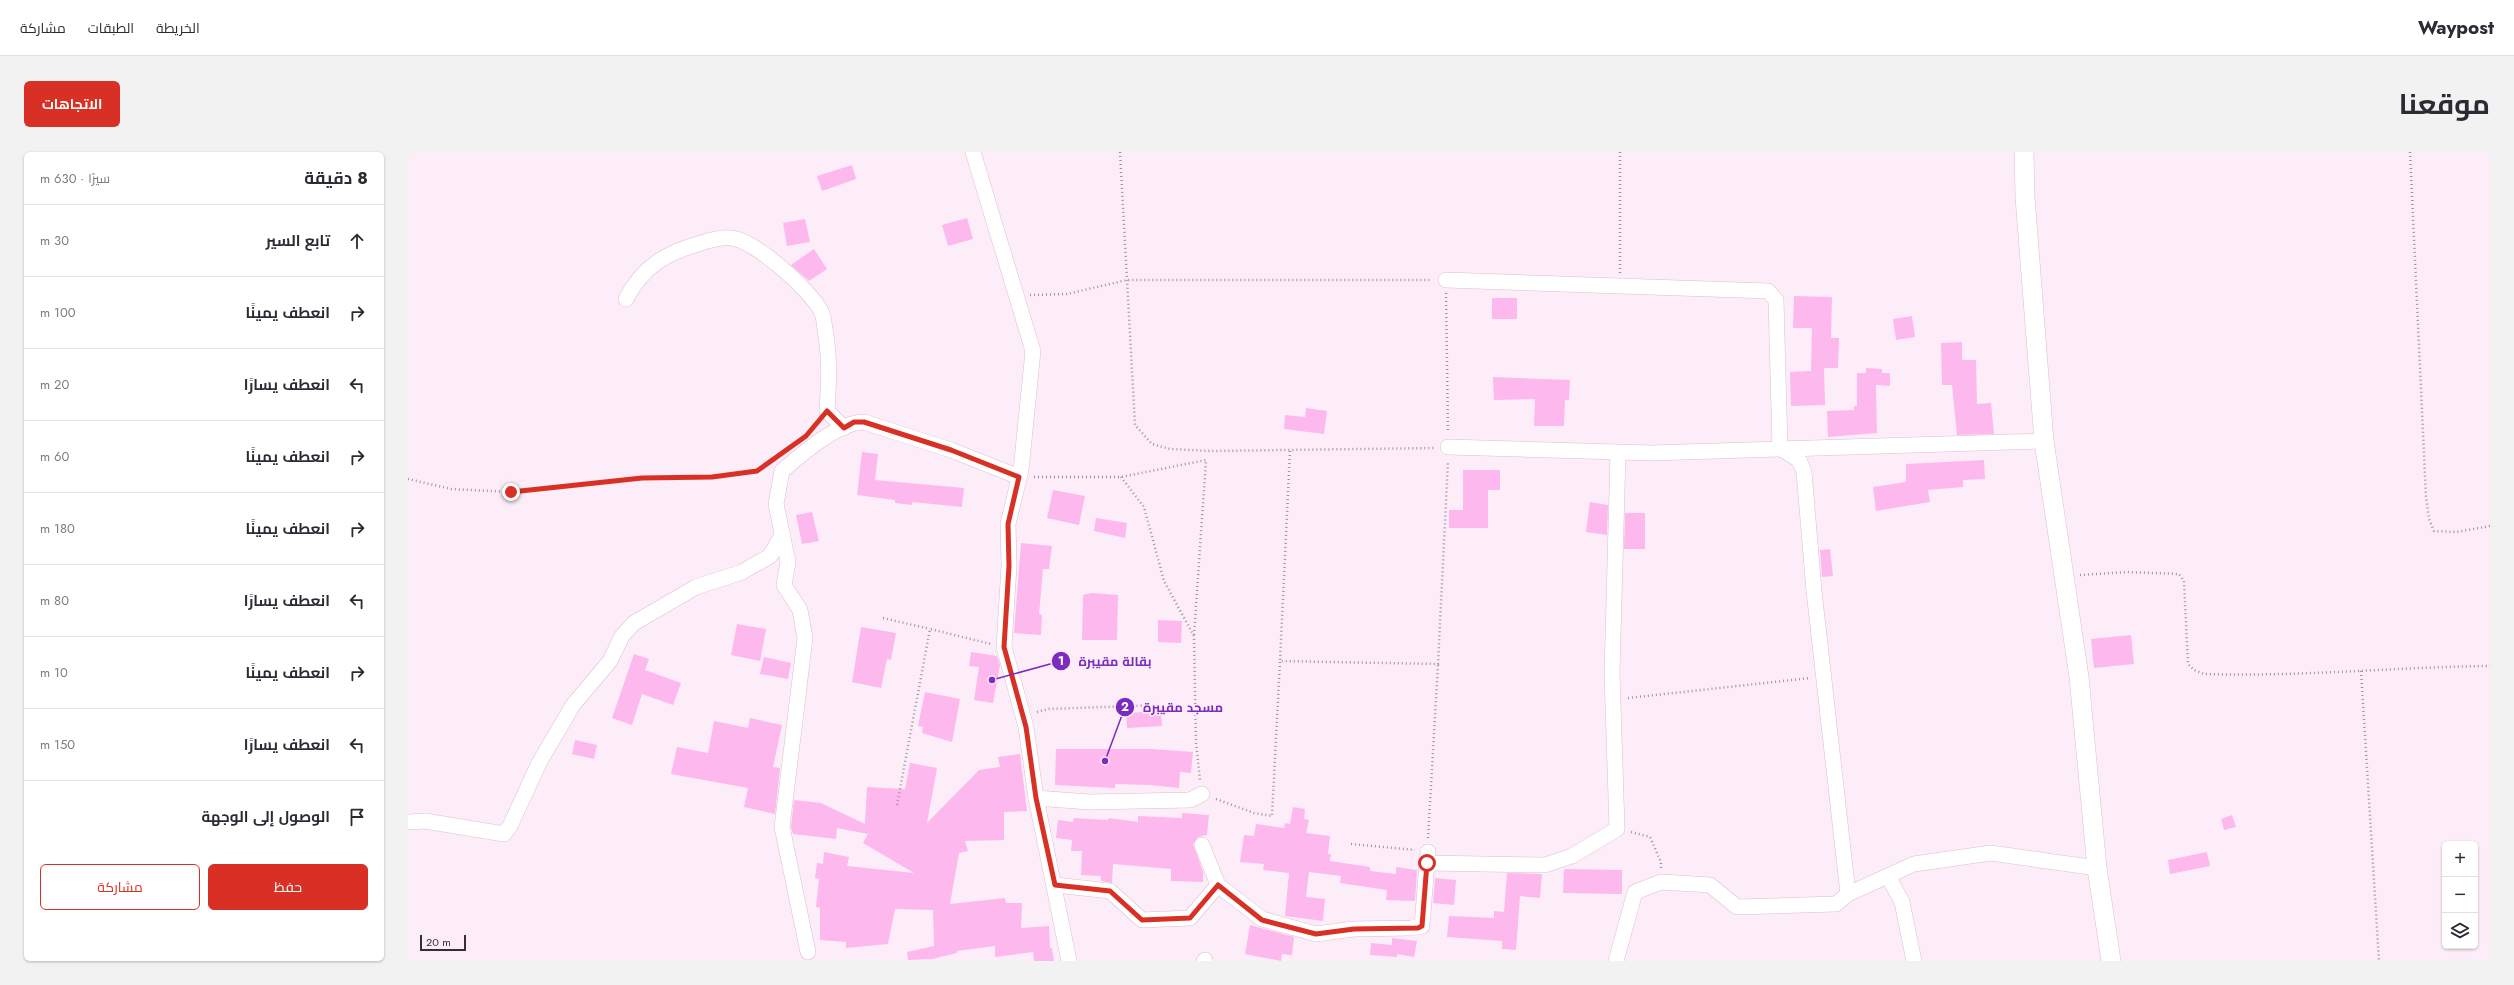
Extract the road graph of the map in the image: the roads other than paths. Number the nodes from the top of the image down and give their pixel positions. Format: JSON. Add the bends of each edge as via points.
{"nodes":[{"id":1,"x":973,"y":152,"type":"edge"},
{"id":2,"x":2024,"y":152,"type":"edge"},
{"id":3,"x":1446,"y":280,"type":"road end"},
{"id":4,"x":626,"y":299,"type":"dead end"},
{"id":5,"x":844,"y":428,"type":"junction"},
{"id":6,"x":2044,"y":441,"type":"junction"},
{"id":7,"x":1448,"y":447,"type":"road end"},
{"id":8,"x":1780,"y":448,"type":"junction"},
{"id":9,"x":1618,"y":454,"type":"junction"},
{"id":10,"x":1019,"y":477,"type":"junction"},
{"id":11,"x":782,"y":535,"type":"junction"},
{"id":12,"x":1202,"y":794,"type":"road end"},
{"id":13,"x":1036,"y":798,"type":"junction"},
{"id":14,"x":408,"y":822,"type":"edge"},
{"id":15,"x":1202,"y":845,"type":"dead end"},
{"id":16,"x":2096,"y":868,"type":"junction"},
{"id":17,"x":1888,"y":876,"type":"junction"},
{"id":18,"x":1055,"y":885,"type":"junction"},
{"id":19,"x":1218,"y":885,"type":"junction"},
{"id":20,"x":1848,"y":894,"type":"junction"},
{"id":21,"x":808,"y":952,"type":"dead end"},
{"id":22,"x":1070,"y":961,"type":"edge"},
{"id":23,"x":1616,"y":961,"type":"edge"},
{"id":24,"x":1914,"y":961,"type":"edge"},
{"id":25,"x":2111,"y":961,"type":"edge"}],
"edges":[{"from":1,"to":10,"type":"street","via":[[1033,351]]},
{"from":2,"to":6,"type":"street","via":[[2025,198]]},
{"from":3,"to":8,"type":"street","via":[[1768,291],[1776,300]]},
{"from":4,"to":5,"type":"street","via":[[635,281],[656,262],[680,249],[712,240],[731,238],[755,248],[809,294],[822,312],[830,363],[827,411]]},
{"from":5,"to":10,"type":"street","via":[[854,422],[864,422],[951,450]]},
{"from":5,"to":11,"type":"street","via":[[814,444],[782,470],[776,504]]},
{"from":6,"to":8,"type":"street"},
{"from":6,"to":16,"type":"street","via":[[2079,677]]},
{"from":7,"to":9,"type":"street"},
{"from":8,"to":9,"type":"street"},
{"from":8,"to":20,"type":"street","via":[[1799,460],[1804,472]]},
{"from":9,"to":19,"type":"street","via":[[1614,548],[1613,699],[1617,829],[1572,856],[1546,865],[1428,858],[1422,926],[1418,928],[1354,929],[1316,934],[1262,920]]},
{"from":10,"to":13,"type":"street","via":[[1008,524],[1009,566],[1004,647],[1023,715]]},
{"from":11,"to":14,"type":"street","via":[[770,556],[742,572],[696,587],[634,623],[622,636],[610,661],[573,705],[539,763],[504,834],[424,821]]},
{"from":11,"to":21,"type":"street","via":[[788,562],[784,585],[800,610],[805,638],[782,827]]},
{"from":12,"to":13,"type":"street","via":[[1190,800],[1089,802]]},
{"from":13,"to":18,"type":"street"},
{"from":15,"to":19,"type":"street"},
{"from":16,"to":17,"type":"street","via":[[1991,853],[1914,864]]},
{"from":16,"to":25,"type":"street"},
{"from":17,"to":20,"type":"street"},
{"from":17,"to":24,"type":"street","via":[[1902,902]]},
{"from":18,"to":19,"type":"street","via":[[1110,891],[1142,920],[1190,918]]},
{"from":18,"to":22,"type":"street"},
{"from":20,"to":23,"type":"street","via":[[1836,904],[1737,907],[1710,885],[1661,882],[1635,892]]}]}
